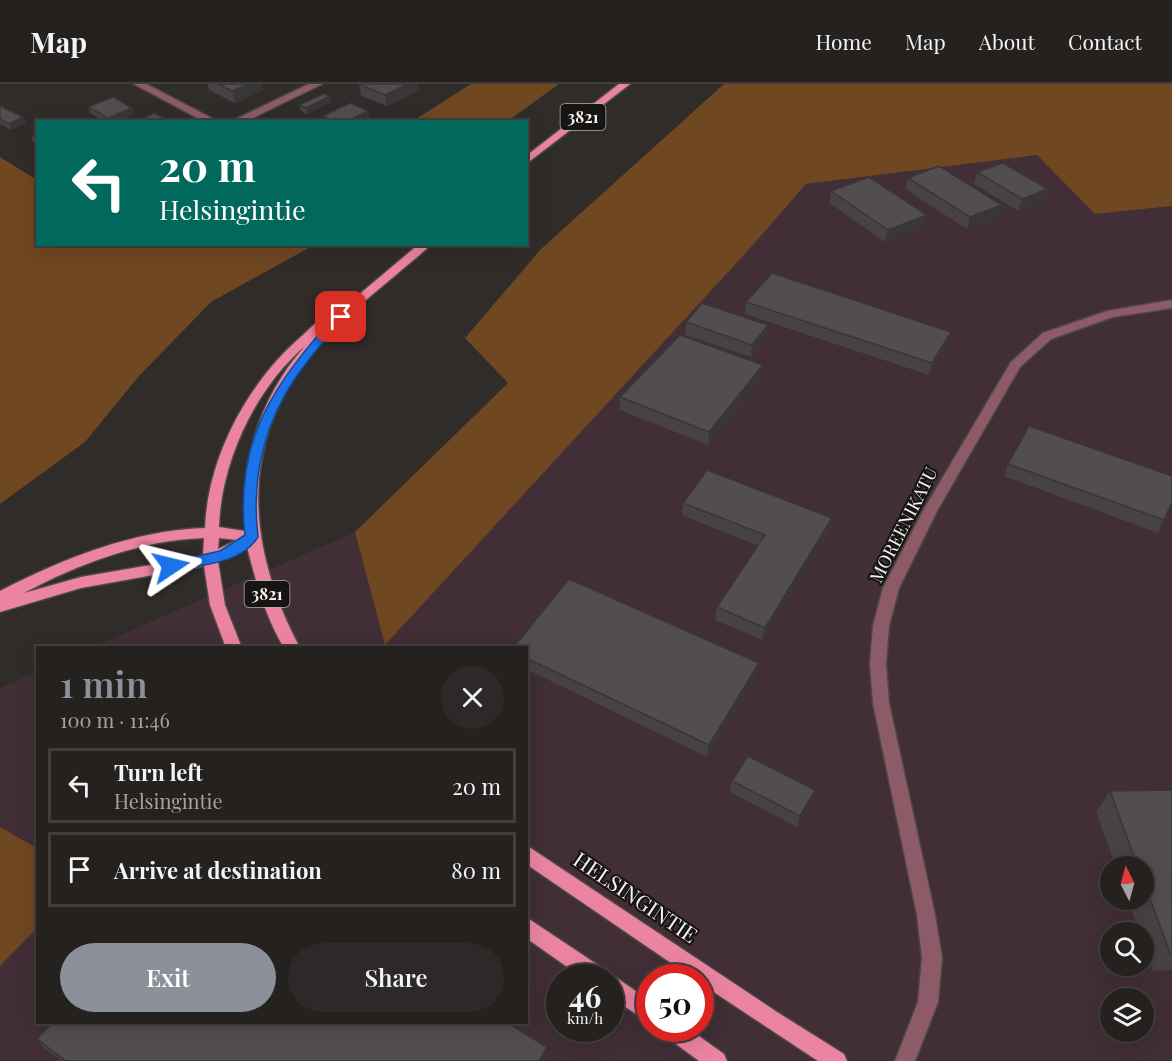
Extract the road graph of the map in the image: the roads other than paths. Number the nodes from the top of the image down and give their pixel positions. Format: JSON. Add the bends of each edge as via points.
{"nodes":[{"id":1,"x":139,"y":84,"type":"edge"},
{"id":2,"x":317,"y":84,"type":"edge"},
{"id":3,"x":625,"y":84,"type":"edge"},
{"id":4,"x":210,"y":120,"type":"edge"},
{"id":5,"x":239,"y":120,"type":"edge"},
{"id":6,"x":528,"y":159,"type":"edge"},
{"id":7,"x":424,"y":246,"type":"edge"},
{"id":8,"x":368,"y":293,"type":"junction"},
{"id":9,"x":1172,"y":304,"type":"edge"},
{"id":10,"x":211,"y":532,"type":"junction"},
{"id":11,"x":252,"y":537,"type":"junction"},
{"id":12,"x":211,"y":559,"type":"junction"},
{"id":13,"x":0,"y":598,"type":"edge"},
{"id":14,"x":0,"y":606,"type":"edge"},
{"id":15,"x":233,"y":646,"type":"edge"},
{"id":16,"x":291,"y":646,"type":"edge"},
{"id":17,"x":528,"y":855,"type":"edge"},
{"id":18,"x":528,"y":927,"type":"edge"},
{"id":19,"x":580,"y":964,"type":"edge"},
{"id":20,"x":690,"y":1042,"type":"edge"},
{"id":21,"x":717,"y":1061,"type":"edge"},
{"id":22,"x":837,"y":1061,"type":"edge"},
{"id":23,"x":905,"y":1061,"type":"edge"}],
"edges":[{"from":1,"to":4,"type":"street"},
{"from":2,"to":5,"type":"street"},
{"from":3,"to":6,"type":"main road","number":"3821"},
{"from":7,"to":8,"type":"main road","number":"3821"},
{"from":8,"to":10,"type":"main road","number":"3821","via":[[295,345],[261,386],[232,439]]},
{"from":8,"to":11,"type":"main road","number":"3821","via":[[328,328],[269,412],[249,482]]},
{"from":9,"to":23,"type":"street","name":"MOREENIKATU","via":[[1111,314],[1047,336],[1015,365],[930,511],[891,588],[881,626],[881,703],[932,958],[928,1002]]},
{"from":10,"to":11,"type":"main road","via":[[232,531]]},
{"from":10,"to":12,"type":"main road","number":"3821"},
{"from":10,"to":13,"type":"main road","via":[[148,541],[105,553],[64,566]]},
{"from":11,"to":12,"type":"main road","via":[[236,549]]},
{"from":11,"to":16,"type":"main road","number":"3821","via":[[269,603]]},
{"from":12,"to":14,"type":"main road","via":[[93,580]]},
{"from":12,"to":15,"type":"main road","number":"3821","via":[[220,617]]},
{"from":17,"to":22,"type":"main road","name":"HELSINGINTIE"},
{"from":18,"to":19,"type":"main road"},
{"from":20,"to":21,"type":"main road"}]}
